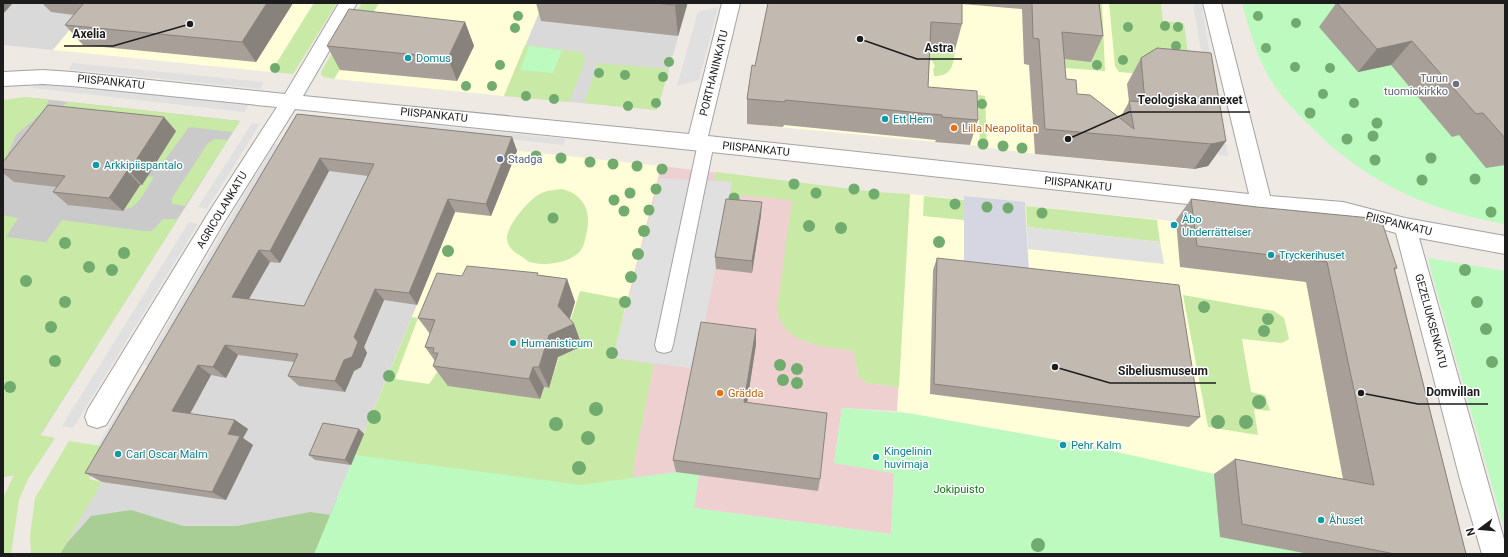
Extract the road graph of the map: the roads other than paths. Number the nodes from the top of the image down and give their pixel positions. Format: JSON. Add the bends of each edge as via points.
{"nodes":[{"id":1,"x":348,"y":3,"type":"edge"},
{"id":2,"x":730,"y":3,"type":"edge"},
{"id":3,"x":1212,"y":3,"type":"edge"},
{"id":4,"x":3,"y":79,"type":"edge"},
{"id":5,"x":291,"y":100,"type":"junction"},
{"id":6,"x":701,"y":143,"type":"junction"},
{"id":7,"x":1262,"y":203,"type":"junction"},
{"id":8,"x":1405,"y":227,"type":"junction"},
{"id":9,"x":1505,"y":245,"type":"edge"},
{"id":10,"x":664,"y":345,"type":"dead end"},
{"id":11,"x":97,"y":417,"type":"dead end"},
{"id":12,"x":1496,"y":554,"type":"edge"}],
"edges":[{"from":1,"to":5,"type":"street","name":"AGRICOLANKATU"},
{"from":2,"to":6,"type":"street","name":"PORTHANINKATU"},
{"from":3,"to":7,"type":"street"},
{"from":4,"to":5,"type":"street","name":"PIISPANKATU","via":[[72,79]]},
{"from":5,"to":6,"type":"street","name":"PIISPANKATU"},
{"from":5,"to":11,"type":"street","name":"AGRICOLANKATU","via":[[216,218]]},
{"from":6,"to":7,"type":"street","name":"PIISPANKATU"},
{"from":6,"to":10,"type":"lane"},
{"from":7,"to":8,"type":"street","name":"PIISPANKATU","via":[[1343,210]]},
{"from":8,"to":9,"type":"street","name":"PIISPANKATU"},
{"from":8,"to":12,"type":"street","name":"GEZELIUKSENKATU","via":[[1474,483]]}]}
